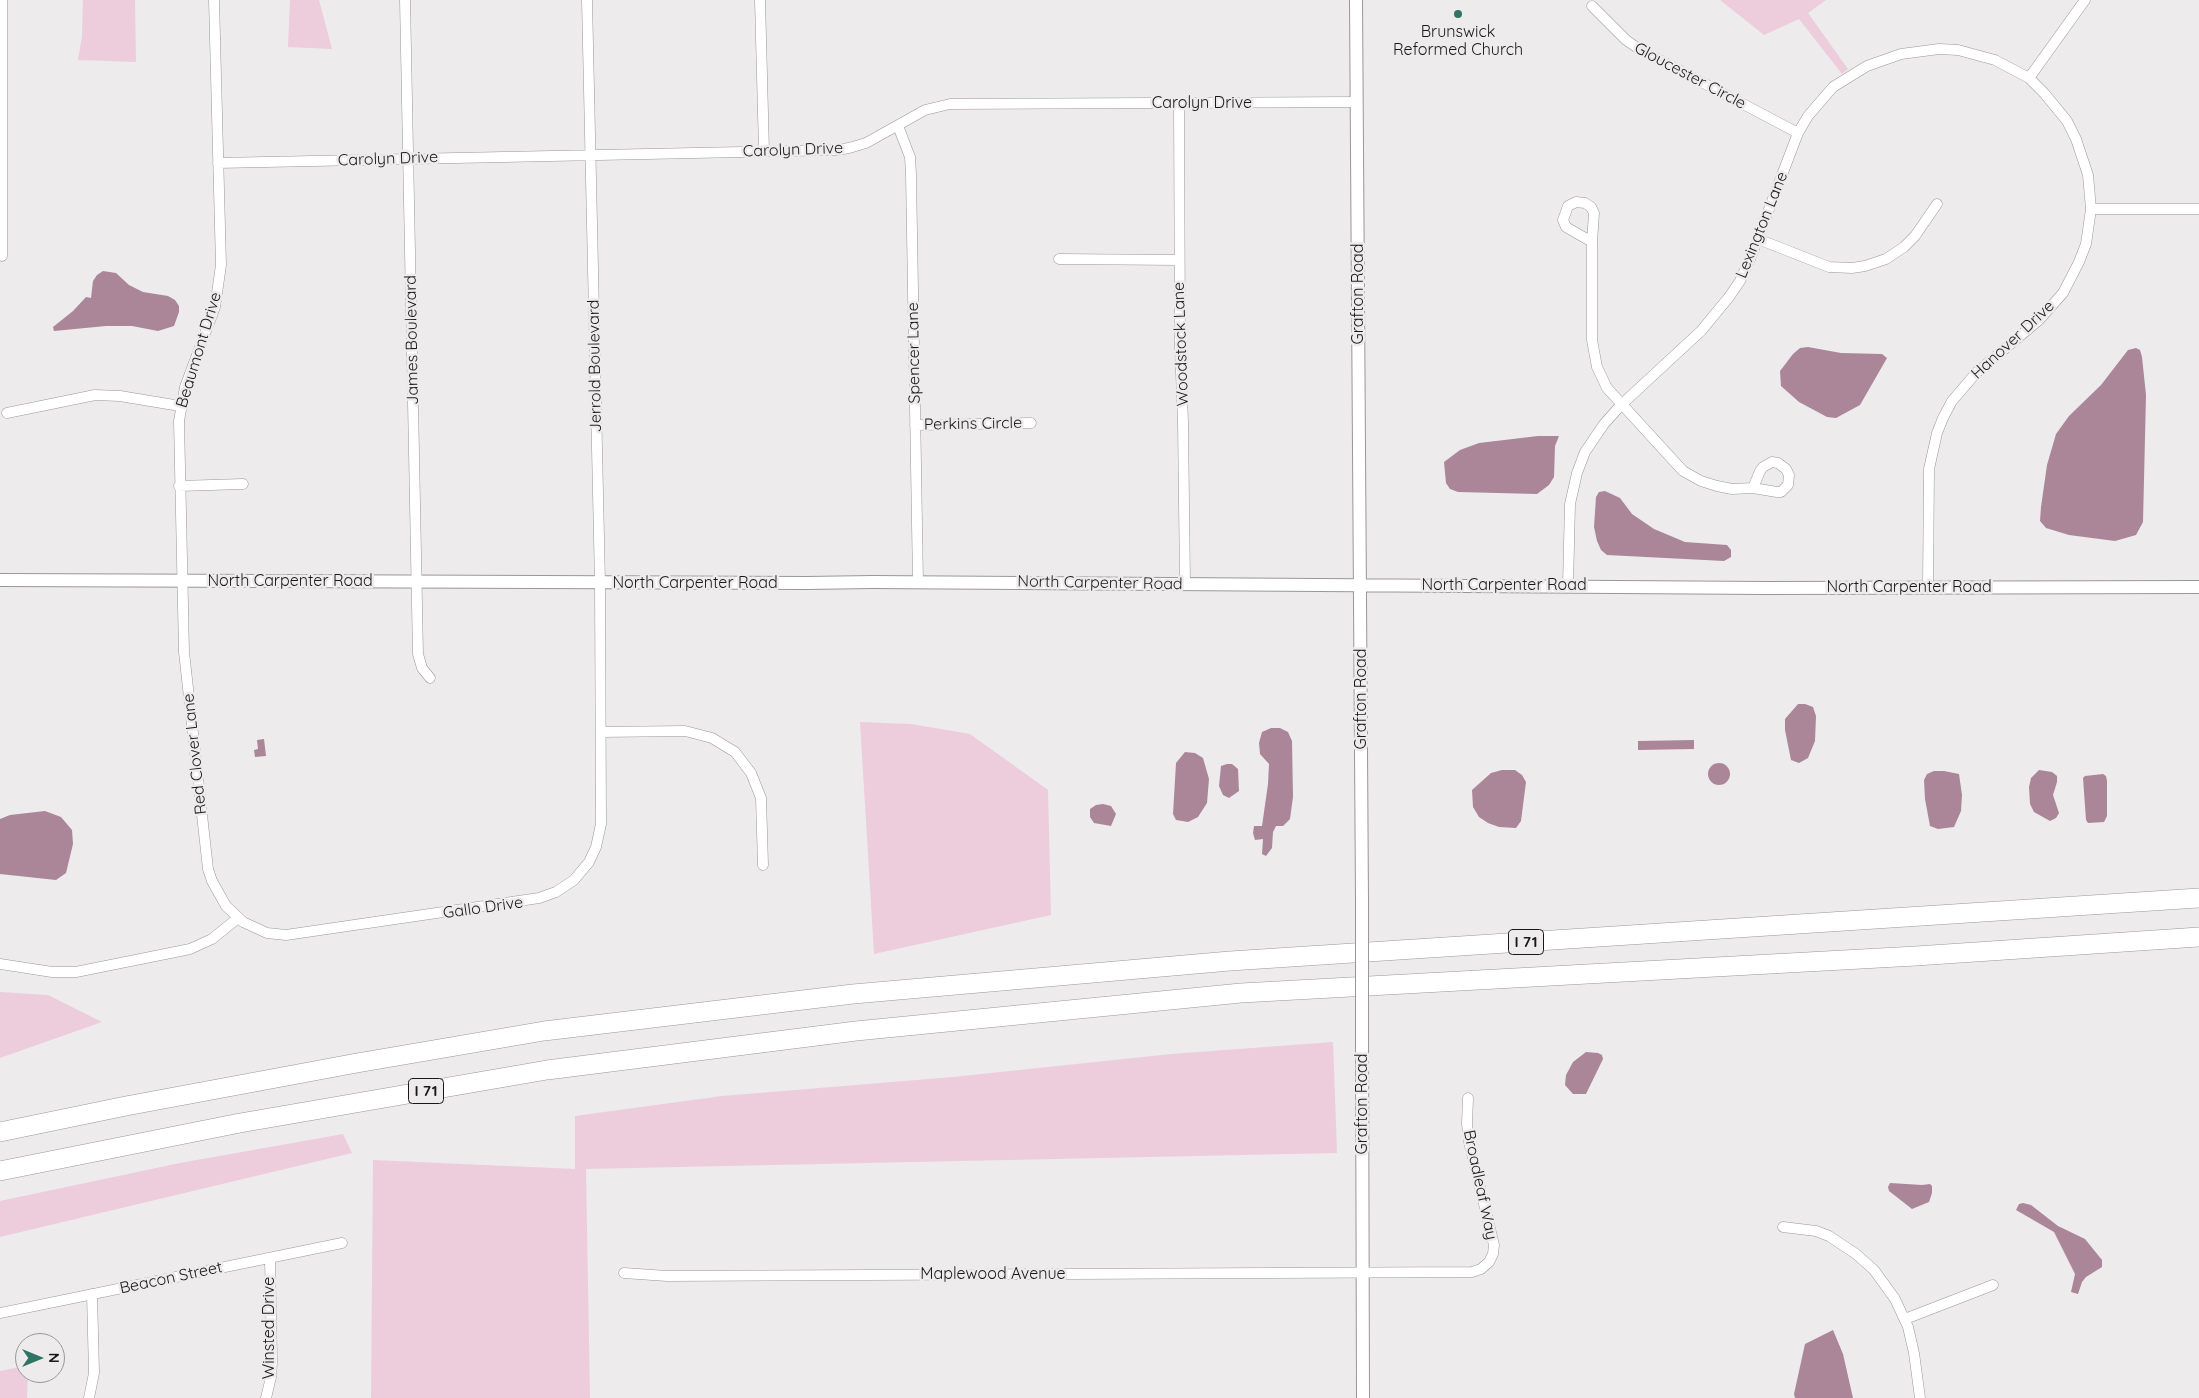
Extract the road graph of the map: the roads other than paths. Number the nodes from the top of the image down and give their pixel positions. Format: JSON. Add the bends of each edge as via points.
{"nodes":[{"id":1,"x":2,"y":0,"type":"edge"},
{"id":2,"x":214,"y":0,"type":"edge"},
{"id":3,"x":405,"y":0,"type":"edge"},
{"id":4,"x":587,"y":0,"type":"edge"},
{"id":5,"x":760,"y":0,"type":"edge"},
{"id":6,"x":1356,"y":0,"type":"edge"},
{"id":7,"x":2085,"y":0,"type":"edge"},
{"id":8,"x":1592,"y":6,"type":"dead end"},
{"id":9,"x":2029,"y":78,"type":"junction"},
{"id":10,"x":1357,"y":102,"type":"junction"},
{"id":11,"x":1178,"y":103,"type":"junction"},
{"id":12,"x":898,"y":126,"type":"junction"},
{"id":13,"x":1798,"y":133,"type":"junction"},
{"id":14,"x":764,"y":151,"type":"junction"},
{"id":15,"x":590,"y":154,"type":"junction"},
{"id":16,"x":1,"y":157,"type":"edge"},
{"id":17,"x":408,"y":158,"type":"junction"},
{"id":18,"x":218,"y":163,"type":"junction"},
{"id":19,"x":1937,"y":204,"type":"dead end"},
{"id":20,"x":2091,"y":209,"type":"junction"},
{"id":21,"x":2199,"y":209,"type":"edge"},
{"id":22,"x":1758,"y":239,"type":"junction"},
{"id":23,"x":1592,"y":242,"type":"dead end"},
{"id":24,"x":2,"y":256,"type":"dead end"},
{"id":25,"x":1059,"y":259,"type":"dead end"},
{"id":26,"x":1179,"y":260,"type":"junction"},
{"id":27,"x":1621,"y":405,"type":"junction"},
{"id":28,"x":180,"y":406,"type":"junction"},
{"id":29,"x":8,"y":413,"type":"dead end"},
{"id":30,"x":1031,"y":423,"type":"dead end"},
{"id":31,"x":915,"y":425,"type":"junction"},
{"id":32,"x":244,"y":484,"type":"dead end"},
{"id":33,"x":179,"y":486,"type":"junction"},
{"id":34,"x":1753,"y":488,"type":"dead end"},
{"id":35,"x":0,"y":580,"type":"edge"},
{"id":36,"x":182,"y":580,"type":"junction"},
{"id":37,"x":418,"y":581,"type":"junction"},
{"id":38,"x":600,"y":582,"type":"junction"},
{"id":39,"x":918,"y":582,"type":"junction"},
{"id":40,"x":1185,"y":584,"type":"junction"},
{"id":41,"x":1360,"y":585,"type":"junction"},
{"id":42,"x":1568,"y":585,"type":"junction"},
{"id":43,"x":1928,"y":587,"type":"junction"},
{"id":44,"x":2199,"y":588,"type":"edge"},
{"id":45,"x":430,"y":678,"type":"dead end"},
{"id":46,"x":601,"y":732,"type":"junction"},
{"id":47,"x":763,"y":865,"type":"dead end"},
{"id":48,"x":2199,"y":898,"type":"edge"},
{"id":49,"x":238,"y":918,"type":"junction"},
{"id":50,"x":2199,"y":937,"type":"edge"},
{"id":51,"x":0,"y":964,"type":"edge"},
{"id":52,"x":1468,"y":1098,"type":"dead end"},
{"id":53,"x":0,"y":1132,"type":"edge"},
{"id":54,"x":0,"y":1172,"type":"edge"},
{"id":55,"x":1783,"y":1227,"type":"dead end"},
{"id":56,"x":342,"y":1243,"type":"dead end"},
{"id":57,"x":270,"y":1258,"type":"junction"},
{"id":58,"x":624,"y":1273,"type":"dead end"},
{"id":59,"x":1363,"y":1273,"type":"junction"},
{"id":60,"x":1993,"y":1285,"type":"dead end"},
{"id":61,"x":92,"y":1294,"type":"junction"},
{"id":62,"x":0,"y":1313,"type":"edge"},
{"id":63,"x":1905,"y":1319,"type":"junction"},
{"id":64,"x":89,"y":1398,"type":"edge"},
{"id":65,"x":266,"y":1398,"type":"edge"},
{"id":66,"x":1363,"y":1398,"type":"edge"},
{"id":67,"x":1920,"y":1398,"type":"edge"}],
"edges":[{"from":1,"to":16,"type":"street"},
{"from":2,"to":18,"type":"street","name":"Beaumont Drive"},
{"from":3,"to":17,"type":"street","name":"James Boulevard"},
{"from":4,"to":15,"type":"street","name":"Jerrold Boulevard"},
{"from":5,"to":14,"type":"street"},
{"from":6,"to":10,"type":"street","name":"Grafton Road"},
{"from":7,"to":9,"type":"street"},
{"from":8,"to":13,"type":"street","name":"Gloucester Circle","via":[[1639,50]]},
{"from":9,"to":13,"type":"street","name":"Lexington Lane","via":[[1995,60],[1958,50],[1920,50],[1901,54],[1867,66],[1833,87]]},
{"from":9,"to":20,"type":"street","name":"Hanover Drive","via":[[2057,106],[2076,139],[2088,175]]},
{"from":10,"to":11,"type":"street","name":"Carolyn Drive"},
{"from":10,"to":41,"type":"street","name":"Grafton Road"},
{"from":11,"to":12,"type":"street","name":"Carolyn Drive","via":[[950,104],[925,110]]},
{"from":11,"to":26,"type":"street","name":"Woodstock Lane"},
{"from":12,"to":14,"type":"street","name":"Carolyn Drive","via":[[873,140],[849,148]]},
{"from":12,"to":31,"type":"street","name":"Spencer Lane","via":[[910,156]]},
{"from":13,"to":22,"type":"street","name":"Lexington Lane"},
{"from":14,"to":15,"type":"street","name":"Carolyn Drive"},
{"from":15,"to":17,"type":"street","name":"Carolyn Drive"},
{"from":15,"to":38,"type":"street","name":"Jerrold Boulevard"},
{"from":16,"to":24,"type":"street"},
{"from":17,"to":18,"type":"street","name":"Carolyn Drive"},
{"from":17,"to":37,"type":"street","name":"James Boulevard"},
{"from":18,"to":28,"type":"street","name":"Beaumont Drive","via":[[219,286],[209,328]]},
{"from":19,"to":22,"type":"street","via":[[1904,247],[1886,259],[1865,266],[1829,267]]},
{"from":20,"to":21,"type":"street"},
{"from":20,"to":43,"type":"street","name":"Hanover Drive","via":[[2086,244],[2063,293],[2039,320],[1976,373],[1952,401],[1943,418],[1929,470]]},
{"from":22,"to":27,"type":"street","name":"Lexington Lane","via":[[1740,281],[1717,313]]},
{"from":23,"to":27,"type":"street","via":[[1594,355],[1603,382]]},
{"from":25,"to":26,"type":"street"},
{"from":26,"to":40,"type":"street","name":"Woodstock Lane"},
{"from":27,"to":34,"type":"street","via":[[1676,465],[1690,475],[1717,486]]},
{"from":27,"to":42,"type":"street","name":"Lexington Lane","via":[[1597,433],[1577,473],[1568,516]]},
{"from":28,"to":29,"type":"street","via":[[95,395]]},
{"from":28,"to":33,"type":"street","name":"Beaumont Drive"},
{"from":30,"to":31,"type":"street","name":"Perkins Circle"},
{"from":31,"to":39,"type":"street","name":"Spencer Lane"},
{"from":32,"to":33,"type":"street"},
{"from":33,"to":36,"type":"street","name":"Beaumont Drive"},
{"from":35,"to":36,"type":"street","name":"North Carpenter Road"},
{"from":36,"to":37,"type":"street","name":"North Carpenter Road"},
{"from":36,"to":49,"type":"street","name":"Red Clover Lane","via":[[184,652],[208,869],[218,895]]},
{"from":37,"to":38,"type":"street","name":"North Carpenter Road"},
{"from":37,"to":45,"type":"street","name":"James Boulevard","via":[[418,654],[422,668]]},
{"from":38,"to":39,"type":"street","name":"North Carpenter Road"},
{"from":38,"to":46,"type":"street","name":"Jerrold Boulevard"},
{"from":39,"to":40,"type":"street","name":"North Carpenter Road"},
{"from":40,"to":41,"type":"street","name":"North Carpenter Road"},
{"from":41,"to":42,"type":"street","name":"North Carpenter Road"},
{"from":41,"to":59,"type":"street","name":"Grafton Road","bridge":true},
{"from":42,"to":43,"type":"street","name":"North Carpenter Road"},
{"from":43,"to":44,"type":"street","name":"North Carpenter Road"},
{"from":46,"to":47,"type":"street","via":[[685,731],[712,738],[734,752],[751,773],[761,798]]},
{"from":46,"to":49,"type":"street","name":"Gallo Drive","via":[[601,824],[596,847],[579,874],[556,892],[530,901],[300,935],[267,933],[248,926]]},
{"from":48,"to":53,"type":"highway","number":"I 71","via":[[1230,961],[853,994],[544,1031],[357,1062]]},
{"from":49,"to":51,"type":"street","via":[[212,939],[190,949],[76,972],[52,972]]},
{"from":50,"to":54,"type":"highway","number":"I 71","via":[[1241,993],[856,1031],[547,1070],[240,1123]]},
{"from":52,"to":59,"type":"street","name":"Broadleaf Way","via":[[1468,1137],[1494,1241],[1492,1258],[1472,1272]]},
{"from":55,"to":63,"type":"street","via":[[1816,1230],[1856,1254],[1879,1276],[1896,1299]]},
{"from":56,"to":57,"type":"street","name":"Beacon Street"},
{"from":57,"to":61,"type":"street","name":"Beacon Street"},
{"from":57,"to":65,"type":"street","name":"Winsted Drive","via":[[272,1362]]},
{"from":58,"to":59,"type":"street","name":"Maplewood Avenue","via":[[677,1276]]},
{"from":59,"to":66,"type":"street","name":"Grafton Road"},
{"from":60,"to":63,"type":"street"},
{"from":61,"to":62,"type":"street","name":"Beacon Street"},
{"from":61,"to":64,"type":"street","via":[[94,1373]]},
{"from":63,"to":67,"type":"street"}]}
